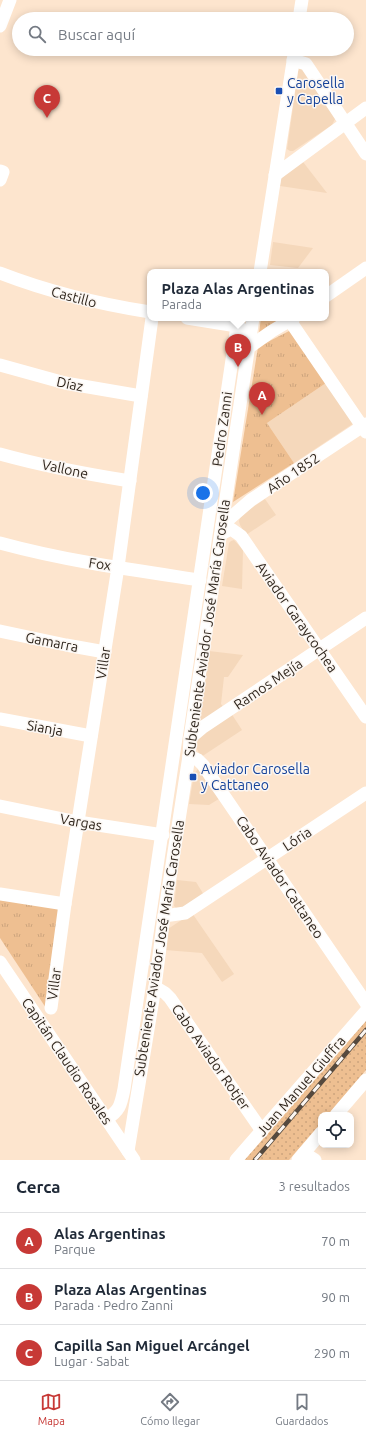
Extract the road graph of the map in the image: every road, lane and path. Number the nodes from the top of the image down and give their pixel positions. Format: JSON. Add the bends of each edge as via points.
{"nodes":[{"id":1,"x":10,"y":0,"type":"edge"},
{"id":2,"x":303,"y":1,"type":"edge"},
{"id":3,"x":301,"y":12,"type":"edge"},
{"id":4,"x":0,"y":26,"type":"edge"},
{"id":5,"x":294,"y":56,"type":"edge"},
{"id":6,"x":296,"y":56,"type":"edge"},
{"id":7,"x":366,"y":108,"type":"edge"},
{"id":8,"x":345,"y":123,"type":"junction"},
{"id":9,"x":366,"y":154,"type":"edge"},
{"id":10,"x":275,"y":175,"type":"junction"},
{"id":11,"x":366,"y":268,"type":"edge"},
{"id":12,"x":260,"y":269,"type":"edge"},
{"id":13,"x":0,"y":273,"type":"edge"},
{"id":14,"x":329,"y":294,"type":"edge"},
{"id":15,"x":147,"y":312,"type":"edge"},
{"id":16,"x":152,"y":321,"type":"edge"},
{"id":17,"x":206,"y":321,"type":"edge"},
{"id":18,"x":252,"y":321,"type":"edge"},
{"id":19,"x":288,"y":321,"type":"edge"},
{"id":20,"x":292,"y":321,"type":"edge"},
{"id":21,"x":237,"y":326,"type":"junction"},
{"id":22,"x":250,"y":334,"type":"junction"},
{"id":23,"x":248,"y":348,"type":"junction"},
{"id":24,"x":0,"y":365,"type":"edge"},
{"id":25,"x":141,"y":396,"type":"junction"},
{"id":26,"x":365,"y":427,"type":"edge"},
{"id":27,"x":0,"y":454,"type":"edge"},
{"id":28,"x":130,"y":481,"type":"junction"},
{"id":29,"x":222,"y":530,"type":"junction"},
{"id":30,"x":0,"y":543,"type":"edge"},
{"id":31,"x":118,"y":567,"type":"junction"},
{"id":32,"x":200,"y":580,"type":"junction"},
{"id":33,"x":366,"y":618,"type":"edge"},
{"id":34,"x":0,"y":631,"type":"edge"},
{"id":35,"x":320,"y":650,"type":"junction"},
{"id":36,"x":105,"y":652,"type":"junction"},
{"id":37,"x":366,"y":717,"type":"edge"},
{"id":38,"x":0,"y":719,"type":"edge"},
{"id":39,"x":91,"y":736,"type":"junction"},
{"id":40,"x":190,"y":738,"type":"junction"},
{"id":41,"x":189,"y":756,"type":"junction"},
{"id":42,"x":366,"y":793,"type":"edge"},
{"id":43,"x":0,"y":806,"type":"edge"},
{"id":44,"x":78,"y":822,"type":"junction"},
{"id":45,"x":162,"y":834,"type":"junction"},
{"id":46,"x":268,"y":858,"type":"junction"},
{"id":47,"x":0,"y":894,"type":"edge"},
{"id":48,"x":65,"y":904,"type":"junction"},
{"id":49,"x":164,"y":916,"type":"junction"},
{"id":50,"x":0,"y":962,"type":"edge"},
{"id":51,"x":155,"y":987,"type":"junction"},
{"id":52,"x":366,"y":1003,"type":"edge"},
{"id":53,"x":51,"y":1008,"type":"dead end"},
{"id":54,"x":366,"y":1011,"type":"edge"},
{"id":55,"x":366,"y":1080,"type":"edge"},
{"id":56,"x":339,"y":1112,"type":"edge"},
{"id":57,"x":106,"y":1119,"type":"junction"},
{"id":58,"x":262,"y":1131,"type":"junction"},
{"id":59,"x":318,"y":1138,"type":"edge"},
{"id":60,"x":131,"y":1156,"type":"edge"},
{"id":61,"x":306,"y":1158,"type":"edge"},
{"id":62,"x":236,"y":1160,"type":"edge"}],
"edges":[{"from":1,"to":4,"type":"street"},
{"from":2,"to":3,"type":"street"},
{"from":5,"to":10,"type":"street"},
{"from":6,"to":8,"type":"street","via":[[306,64]]},
{"from":7,"to":8,"type":"street"},
{"from":8,"to":9,"type":"street"},
{"from":8,"to":10,"type":"street"},
{"from":10,"to":12,"type":"street"},
{"from":11,"to":14,"type":"street"},
{"from":13,"to":15,"type":"street","name":"Castillo","via":[[71,296]]},
{"from":16,"to":25,"type":"street","name":"Villar"},
{"from":17,"to":21,"type":"street"},
{"from":18,"to":22,"type":"street","name":"Subteniente Aviador José María Carosella"},
{"from":19,"to":23,"type":"street"},
{"from":20,"to":26,"type":"street"},
{"from":21,"to":22,"type":"street"},
{"from":21,"to":32,"type":"street","name":"Pedro Zanni"},
{"from":22,"to":23,"type":"street","name":"Subteniente Aviador José María Carosella"},
{"from":23,"to":29,"type":"street","name":"Subteniente Aviador José María Carosella"},
{"from":24,"to":25,"type":"street","name":"Díaz","via":[[65,383]]},
{"from":25,"to":28,"type":"street","name":"Villar"},
{"from":26,"to":29,"type":"street","name":"Año 1852","via":[[251,500]]},
{"from":27,"to":28,"type":"street","name":"Vallone","via":[[42,465]]},
{"from":28,"to":31,"type":"street","name":"Villar"},
{"from":29,"to":35,"type":"street","name":"Aviador Garaycochea","via":[[231,530],[241,536]]},
{"from":29,"to":40,"type":"street","name":"Subteniente Aviador José María Carosella"},
{"from":30,"to":31,"type":"street","name":"Fox","via":[[60,558]]},
{"from":31,"to":32,"type":"street","name":"Fox"},
{"from":31,"to":36,"type":"street","name":"Villar"},
{"from":32,"to":45,"type":"street","name":"Pedro Zanni"},
{"from":33,"to":35,"type":"street","name":"Ramos Mejía"},
{"from":34,"to":36,"type":"street","name":"Gamarra"},
{"from":35,"to":37,"type":"street","name":"Aviador Garaycochea"},
{"from":35,"to":40,"type":"street","name":"Ramos Mejía"},
{"from":36,"to":39,"type":"street","name":"Villar"},
{"from":38,"to":39,"type":"street","name":"Sianja"},
{"from":39,"to":44,"type":"street","name":"Villar"},
{"from":40,"to":41,"type":"street","name":"Subteniente Aviador José María Carosella"},
{"from":41,"to":46,"type":"street","name":"Cabo Aviador Cattaneo","via":[[203,765]]},
{"from":41,"to":49,"type":"street","name":"Subteniente Aviador José María Carosella"},
{"from":42,"to":46,"type":"street","name":"Lória"},
{"from":43,"to":44,"type":"street","name":"Vargas"},
{"from":44,"to":45,"type":"street","name":"Vargas"},
{"from":44,"to":48,"type":"street","name":"Villar"},
{"from":45,"to":57,"type":"street","name":"Pedro Zanni","via":[[124,1089],[118,1109]]},
{"from":46,"to":49,"type":"street","name":"Lória","via":[[185,913]]},
{"from":46,"to":52,"type":"street","name":"Cabo Aviador Cattaneo"},
{"from":47,"to":48,"type":"street"},
{"from":48,"to":53,"type":"street","name":"Villar"},
{"from":49,"to":51,"type":"street","name":"Subteniente Aviador José María Carosella"},
{"from":50,"to":57,"type":"street","name":"Capitán Claudio Rosales"},
{"from":51,"to":58,"type":"street","name":"Cabo Aviador Rotjer","via":[[170,998]]},
{"from":51,"to":60,"type":"street","name":"Subteniente Aviador José María Carosella"},
{"from":54,"to":58,"type":"street","name":"Juan Manuel Giuffra"},
{"from":55,"to":56,"type":"street"},
{"from":57,"to":60,"type":"street","name":"Capitán Claudio Rosales"},
{"from":58,"to":62,"type":"street","name":"Juan Manuel Giuffra"},
{"from":59,"to":61,"type":"street"}]}
